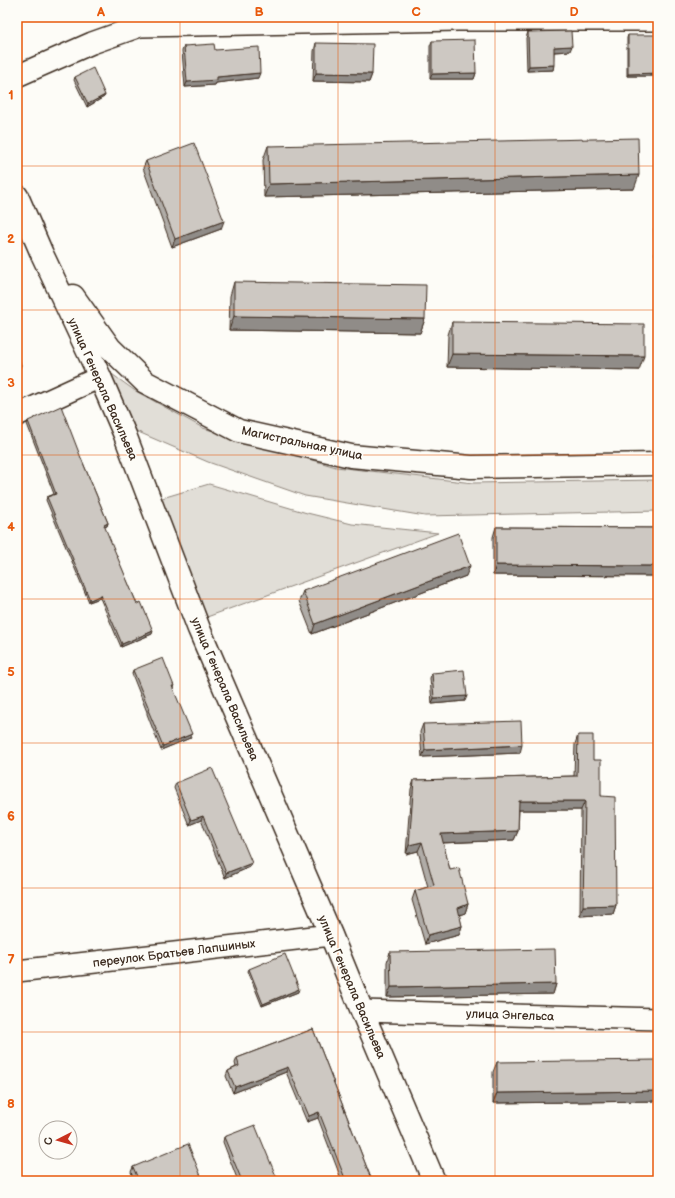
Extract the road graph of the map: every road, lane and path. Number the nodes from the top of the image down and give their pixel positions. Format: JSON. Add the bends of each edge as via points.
{"nodes":[{"id":1,"x":458,"y":19,"type":"edge"},
{"id":2,"x":658,"y":20,"type":"edge"},
{"id":3,"x":140,"y":21,"type":"edge"},
{"id":4,"x":17,"y":76,"type":"edge"},
{"id":5,"x":17,"y":196,"type":"edge"},
{"id":6,"x":42,"y":254,"type":"junction"},
{"id":7,"x":100,"y":378,"type":"junction"},
{"id":8,"x":17,"y":415,"type":"edge"},
{"id":9,"x":658,"y":464,"type":"edge"},
{"id":10,"x":331,"y":935,"type":"junction"},
{"id":11,"x":17,"y":971,"type":"edge"},
{"id":12,"x":362,"y":1011,"type":"junction"},
{"id":13,"x":658,"y":1019,"type":"edge"},
{"id":14,"x":434,"y":1181,"type":"edge"}],
"edges":[{"from":1,"to":2,"type":"street"},
{"from":1,"to":3,"type":"street"},
{"from":3,"to":4,"type":"street"},
{"from":5,"to":6,"type":"main road","name":"улица Генерала Васильева"},
{"from":6,"to":7,"type":"main road","name":"улица Генерала Васильева"},
{"from":6,"to":9,"type":"main road","name":"Магистральная улица","via":[[110,348],[145,382],[239,431],[351,456],[471,467]]},
{"from":7,"to":8,"type":"street"},
{"from":7,"to":10,"type":"main road","name":"улица Генерала Васильева","via":[[125,435],[199,629]]},
{"from":10,"to":11,"type":"street","name":"переулок Братьев Лапшиных"},
{"from":10,"to":12,"type":"main road","name":"улица Генерала Васильева"},
{"from":12,"to":13,"type":"street","name":"улица Энгельса"},
{"from":12,"to":14,"type":"main road","name":"улица Генерала Васильева"}]}
